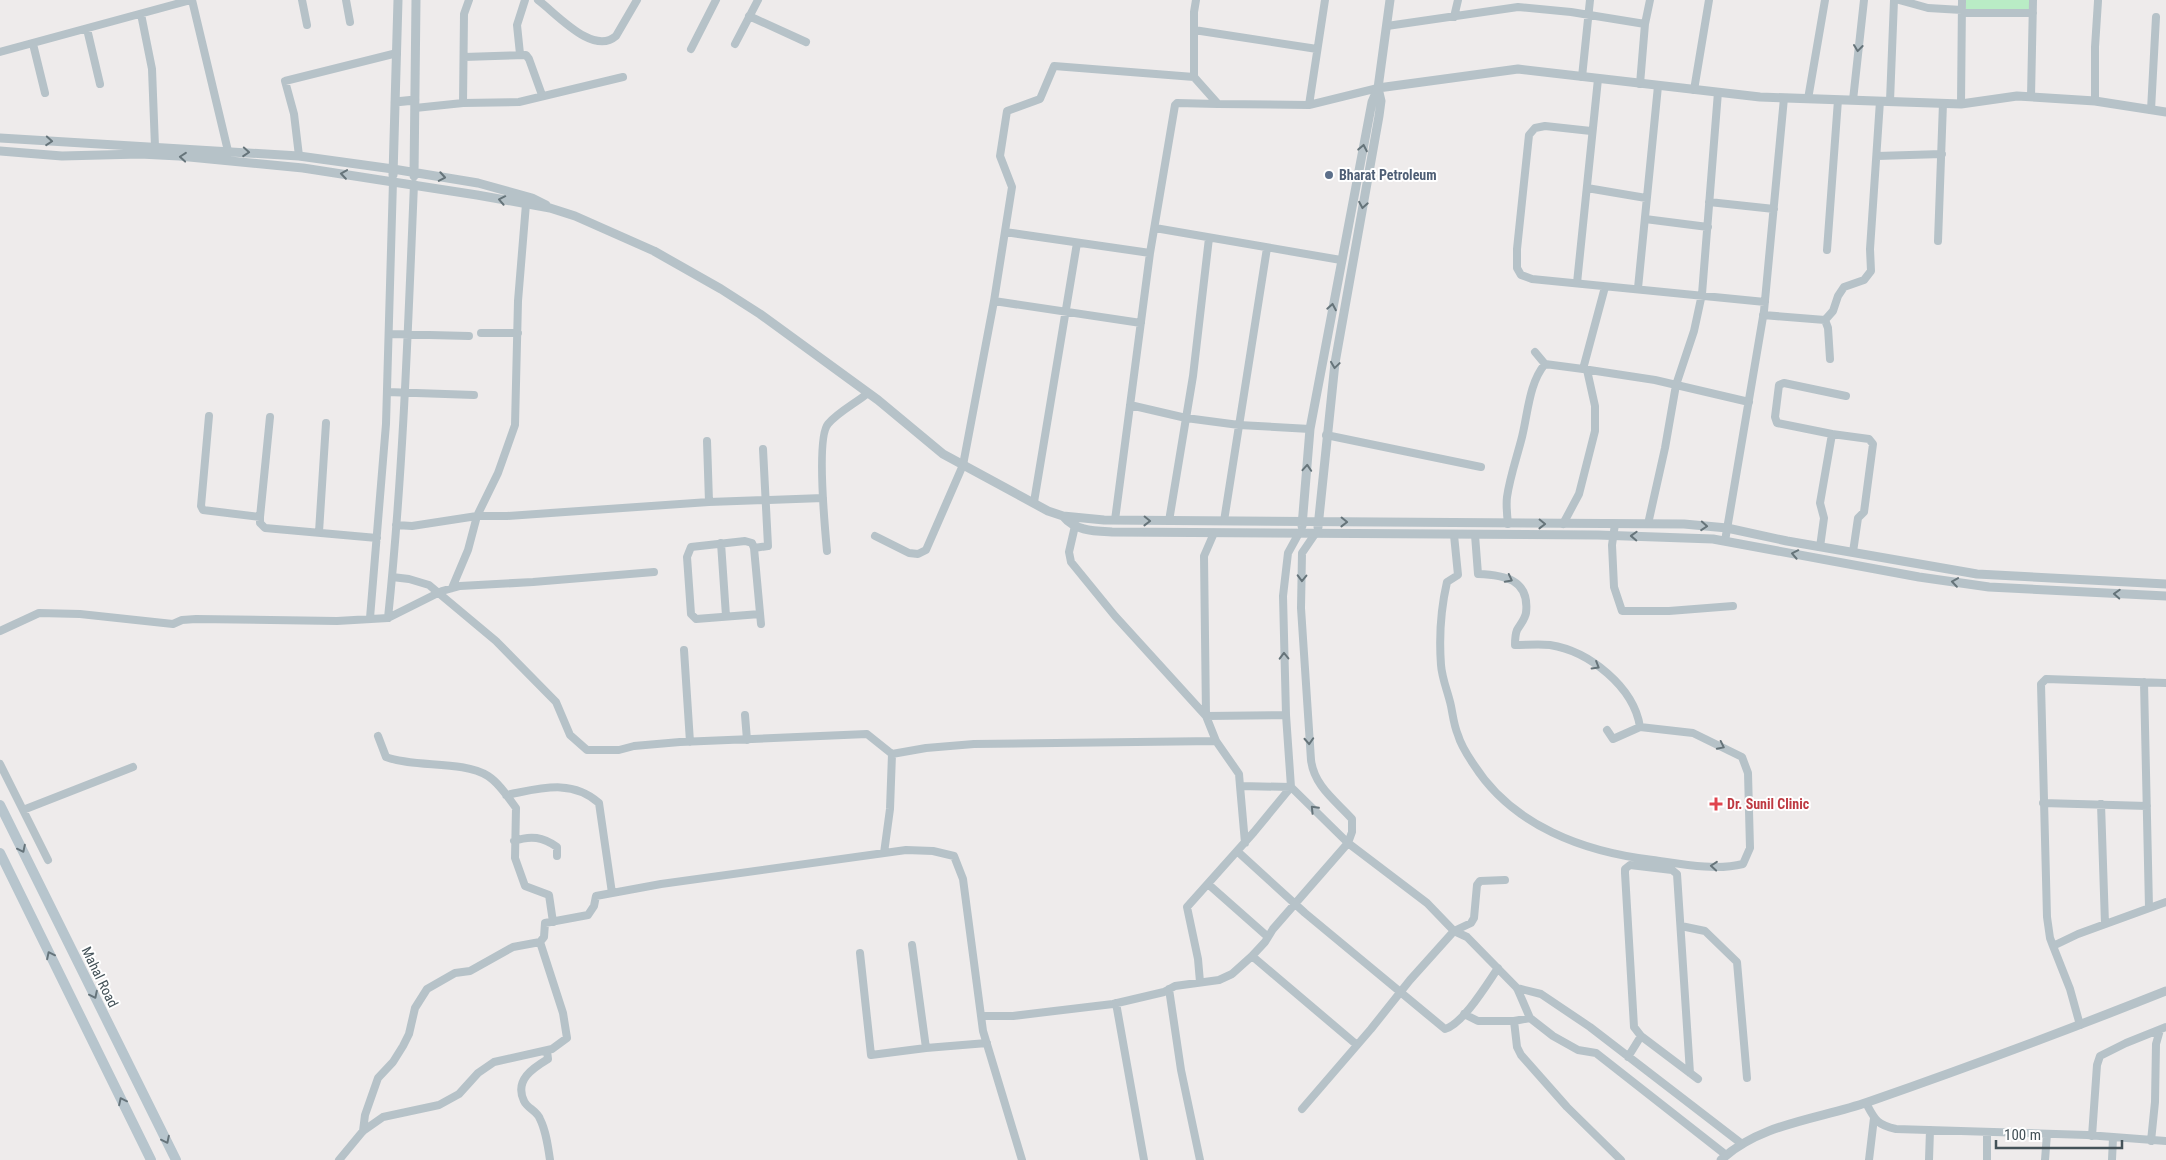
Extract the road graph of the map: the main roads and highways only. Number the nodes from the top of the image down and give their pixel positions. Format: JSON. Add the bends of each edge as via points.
{"nodes":[{"id":1,"x":0,"y":805,"type":"edge"},
{"id":2,"x":0,"y":854,"type":"edge"},
{"id":3,"x":151,"y":1160,"type":"edge"},
{"id":4,"x":176,"y":1160,"type":"edge"}],
"edges":[{"from":1,"to":4,"type":"main road","name":"Mahal Road","one_way":true},
{"from":3,"to":2,"type":"main road","one_way":true}]}
